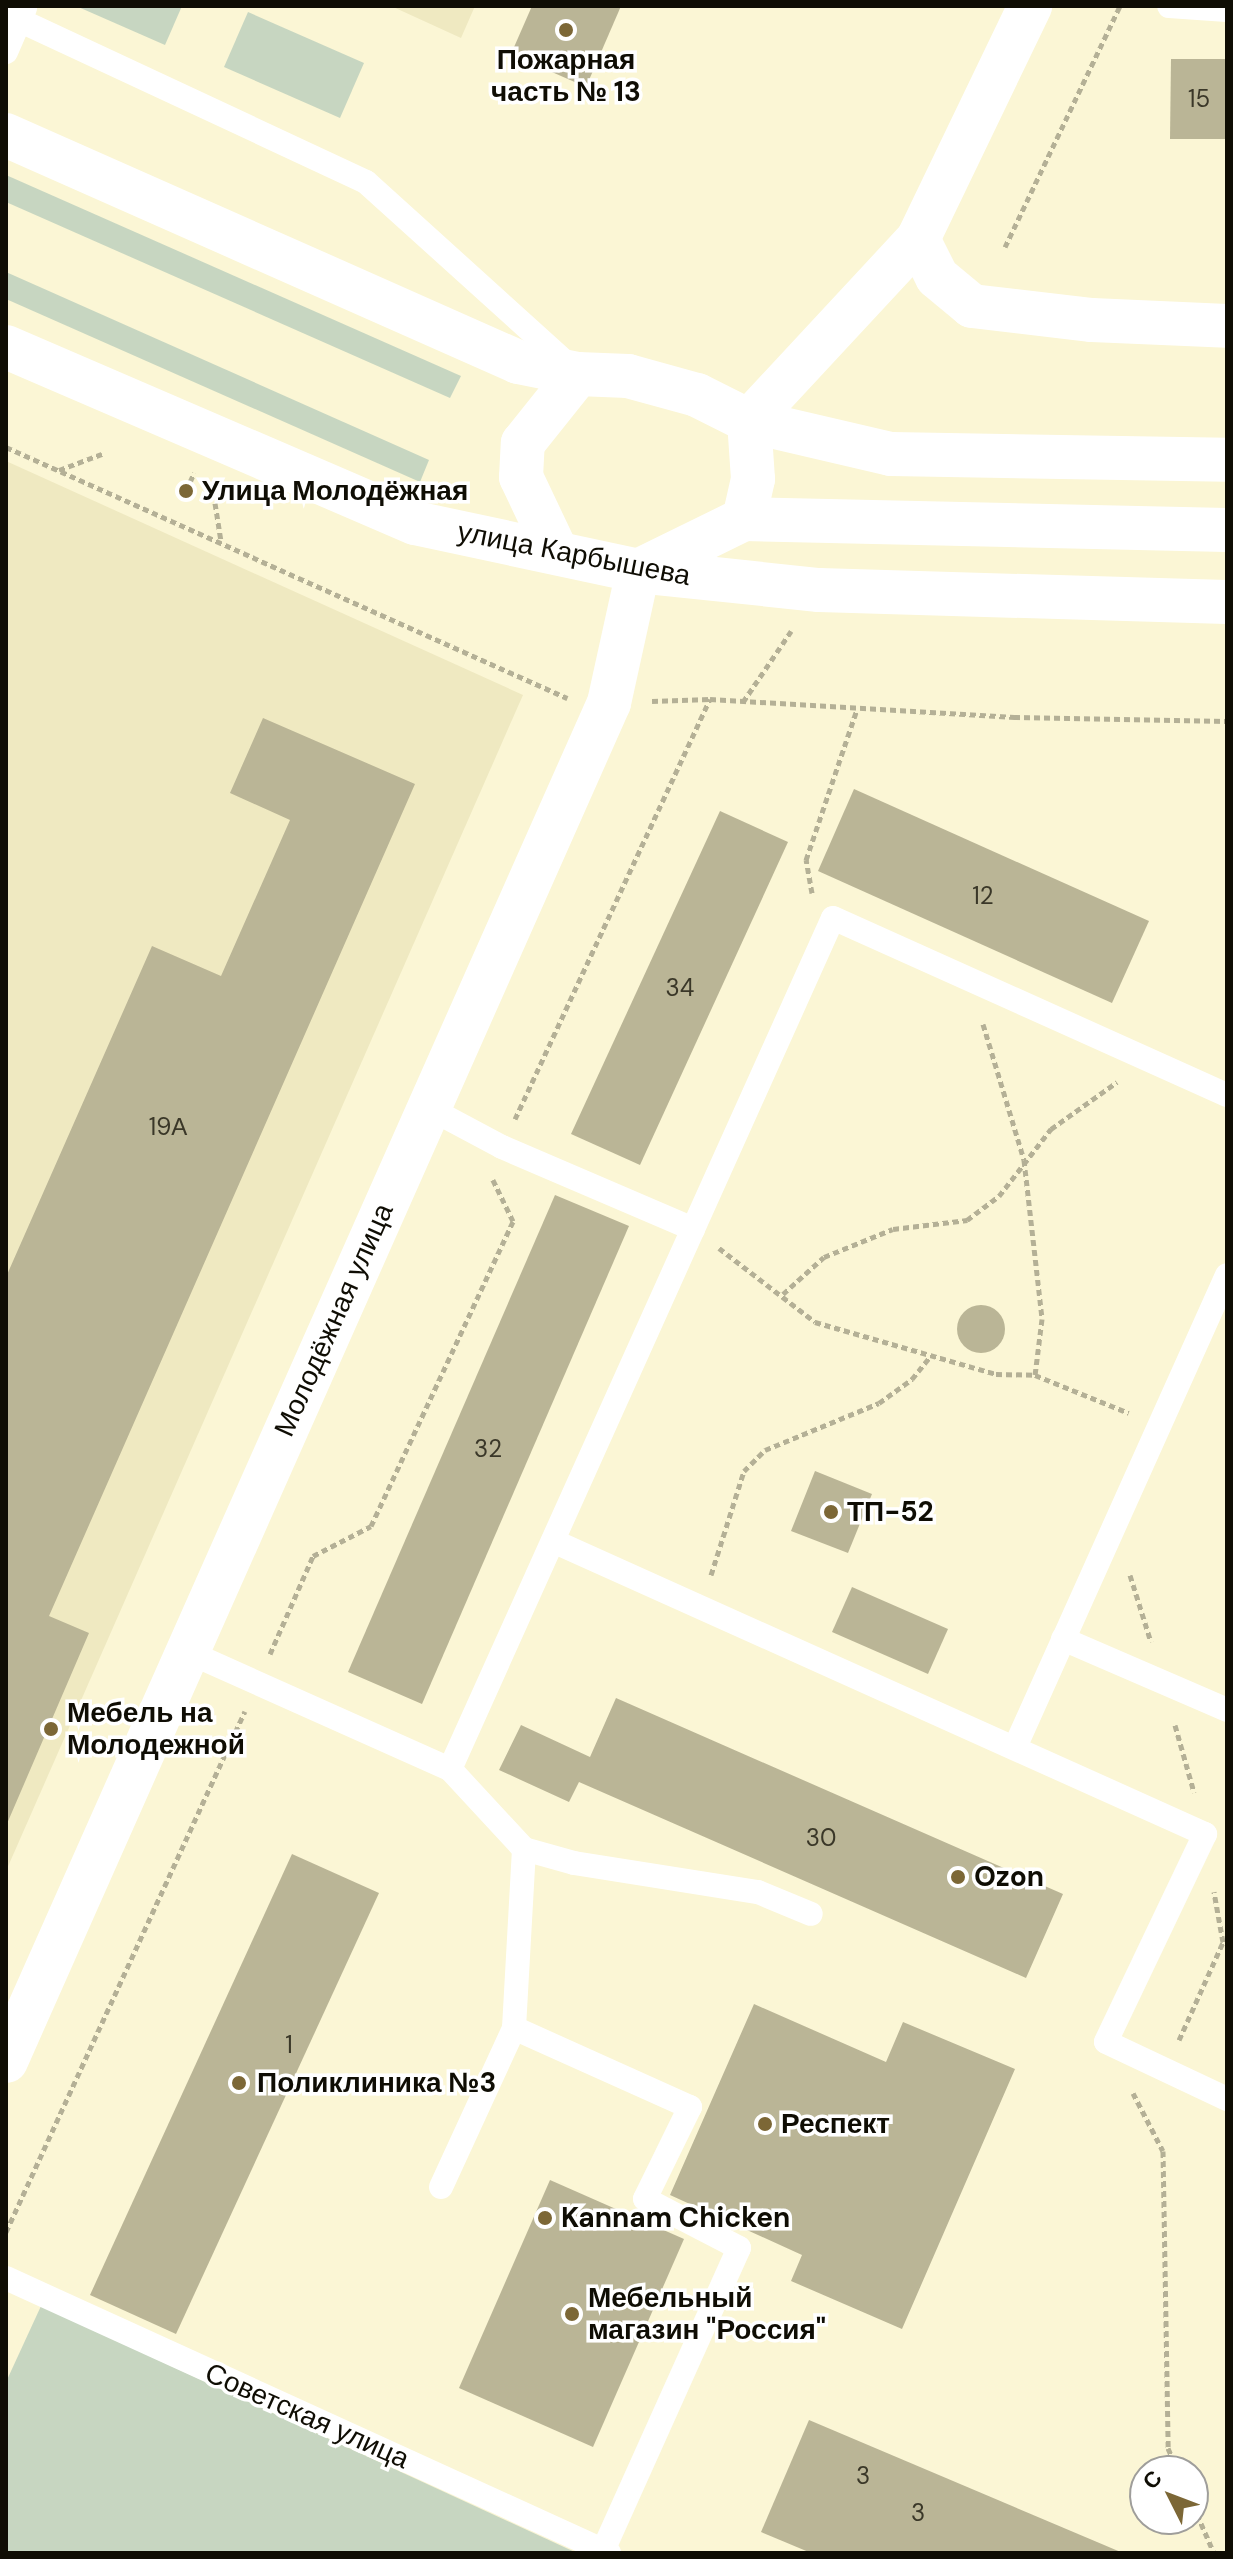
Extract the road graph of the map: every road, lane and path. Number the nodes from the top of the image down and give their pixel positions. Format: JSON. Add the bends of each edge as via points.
{"nodes":[{"id":1,"x":1030,"y":6,"type":"edge"},
{"id":2,"x":1120,"y":6,"type":"edge"},
{"id":3,"x":1169,"y":6,"type":"edge"},
{"id":4,"x":1227,"y":10,"type":"edge"},
{"id":5,"x":17,"y":13,"type":"edge"},
{"id":6,"x":6,"y":52,"type":"edge"},
{"id":7,"x":6,"y":135,"type":"edge"},
{"id":8,"x":918,"y":239,"type":"junction"},
{"id":9,"x":1005,"y":247,"type":"dead end"},
{"id":10,"x":1227,"y":326,"type":"edge"},
{"id":11,"x":6,"y":347,"type":"edge"},
{"id":12,"x":578,"y":374,"type":"junction"},
{"id":13,"x":749,"y":421,"type":"junction"},
{"id":14,"x":6,"y":447,"type":"edge"},
{"id":15,"x":102,"y":454,"type":"dead end"},
{"id":16,"x":1227,"y":460,"type":"edge"},
{"id":17,"x":59,"y":470,"type":"junction"},
{"id":18,"x":215,"y":503,"type":"dead end"},
{"id":19,"x":744,"y":519,"type":"junction"},
{"id":20,"x":1227,"y":530,"type":"edge"},
{"id":21,"x":221,"y":543,"type":"junction"},
{"id":22,"x":557,"y":553,"type":"junction"},
{"id":23,"x":638,"y":571,"type":"junction"},
{"id":24,"x":1227,"y":602,"type":"edge"},
{"id":25,"x":796,"y":624,"type":"dead end"},
{"id":26,"x":710,"y":699,"type":"junction"},
{"id":27,"x":609,"y":703,"type":"junction"},
{"id":28,"x":742,"y":703,"type":"junction"},
{"id":29,"x":857,"y":709,"type":"junction"},
{"id":30,"x":1227,"y":721,"type":"edge"},
{"id":31,"x":833,"y":918,"type":"junction"},
{"id":32,"x":959,"y":975,"type":"junction"},
{"id":33,"x":1154,"y":1062,"type":"junction"},
{"id":34,"x":1227,"y":1095,"type":"edge"},
{"id":35,"x":427,"y":1107,"type":"junction"},
{"id":36,"x":502,"y":1147,"type":"junction"},
{"id":37,"x":1024,"y":1160,"type":"junction"},
{"id":38,"x":693,"y":1229,"type":"junction"},
{"id":39,"x":1227,"y":1275,"type":"edge"},
{"id":40,"x":783,"y":1294,"type":"junction"},
{"id":41,"x":930,"y":1357,"type":"junction"},
{"id":42,"x":1035,"y":1375,"type":"junction"},
{"id":43,"x":1160,"y":1425,"type":"junction"},
{"id":44,"x":553,"y":1541,"type":"junction"},
{"id":45,"x":701,"y":1606,"type":"junction"},
{"id":46,"x":1063,"y":1639,"type":"junction"},
{"id":47,"x":188,"y":1652,"type":"junction"},
{"id":48,"x":258,"y":1684,"type":"junction"},
{"id":49,"x":1227,"y":1710,"type":"edge"},
{"id":50,"x":1016,"y":1745,"type":"junction"},
{"id":51,"x":450,"y":1769,"type":"junction"},
{"id":52,"x":524,"y":1849,"type":"junction"},
{"id":53,"x":811,"y":1914,"type":"dead end"},
{"id":54,"x":514,"y":2028,"type":"junction"},
{"id":55,"x":1106,"y":2042,"type":"junction"},
{"id":56,"x":6,"y":2061,"type":"edge"},
{"id":57,"x":1227,"y":2099,"type":"edge"},
{"id":58,"x":441,"y":2187,"type":"dead end"},
{"id":59,"x":6,"y":2232,"type":"edge"},
{"id":60,"x":6,"y":2278,"type":"edge"},
{"id":61,"x":1171,"y":2455,"type":"edge"},
{"id":62,"x":606,"y":2552,"type":"edge"}],
"edges":[{"from":1,"to":8,"type":"street"},
{"from":2,"to":9,"type":"path"},
{"from":3,"to":4,"type":"lane"},
{"from":5,"to":6,"type":"lane"},
{"from":5,"to":12,"type":"lane","via":[[366,182]]},
{"from":7,"to":12,"type":"street","via":[[518,362]]},
{"from":8,"to":10,"type":"street","via":[[937,277],[972,306],[1092,320]]},
{"from":8,"to":13,"type":"street"},
{"from":11,"to":22,"type":"street","name":"улица Карбышева","via":[[415,523]]},
{"from":12,"to":13,"type":"street","via":[[628,376],[670,387]]},
{"from":12,"to":22,"type":"street","via":[[523,443],[521,477]]},
{"from":13,"to":16,"type":"street","via":[[891,454]]},
{"from":13,"to":19,"type":"street","via":[[753,479]]},
{"from":14,"to":17,"type":"path"},
{"from":15,"to":17,"type":"path"},
{"from":17,"to":21,"type":"path"},
{"from":18,"to":21,"type":"path"},
{"from":19,"to":20,"type":"street"},
{"from":19,"to":23,"type":"street"},
{"from":21,"to":27,"type":"path","via":[[581,704]]},
{"from":22,"to":23,"type":"street","name":"улица Карбышева"},
{"from":23,"to":24,"type":"street","name":"улица Карбышева","via":[[819,590]]},
{"from":23,"to":27,"type":"street","name":"Молодёжная улица"},
{"from":25,"to":28,"type":"path"},
{"from":26,"to":27,"type":"path"},
{"from":26,"to":28,"type":"path"},
{"from":26,"to":36,"type":"path"},
{"from":27,"to":35,"type":"street","name":"Молодёжная улица"},
{"from":28,"to":29,"type":"path"},
{"from":29,"to":30,"type":"path"},
{"from":29,"to":31,"type":"path","via":[[806,860],[813,896]]},
{"from":31,"to":32,"type":"lane"},
{"from":31,"to":38,"type":"lane"},
{"from":32,"to":33,"type":"lane"},
{"from":32,"to":37,"type":"path","via":[[985,1026]]},
{"from":33,"to":34,"type":"lane"},
{"from":33,"to":37,"type":"path","via":[[1091,1096]]},
{"from":35,"to":36,"type":"lane"},
{"from":35,"to":47,"type":"street","name":"Молодёжная улица"},
{"from":36,"to":38,"type":"lane"},
{"from":36,"to":48,"type":"path","via":[[491,1175],[513,1221],[371,1526],[313,1556]]},
{"from":37,"to":40,"type":"path","via":[[999,1196],[967,1220],[893,1229],[824,1257]]},
{"from":37,"to":42,"type":"path","via":[[1042,1319]]},
{"from":38,"to":40,"type":"path"},
{"from":38,"to":44,"type":"lane"},
{"from":39,"to":43,"type":"lane"},
{"from":40,"to":41,"type":"path","via":[[815,1322]]},
{"from":41,"to":42,"type":"path","via":[[996,1374]]},
{"from":41,"to":45,"type":"path","via":[[912,1379],[879,1403],[794,1434],[765,1450],[744,1471]]},
{"from":42,"to":43,"type":"path"},
{"from":43,"to":46,"type":"lane"},
{"from":44,"to":45,"type":"lane"},
{"from":44,"to":51,"type":"lane"},
{"from":45,"to":50,"type":"lane"},
{"from":46,"to":49,"type":"lane"},
{"from":46,"to":50,"type":"lane"},
{"from":47,"to":48,"type":"lane"},
{"from":47,"to":56,"type":"street","name":"Молодёжная улица"},
{"from":48,"to":51,"type":"lane"},
{"from":48,"to":59,"type":"path"},
{"from":50,"to":55,"type":"lane","via":[[1205,1834]]},
{"from":51,"to":52,"type":"lane"},
{"from":52,"to":53,"type":"lane","via":[[574,1863],[758,1892]]},
{"from":52,"to":54,"type":"lane"},
{"from":54,"to":58,"type":"lane"},
{"from":54,"to":62,"type":"lane","via":[[690,2107],[645,2199],[739,2248]]},
{"from":55,"to":57,"type":"lane"},
{"from":55,"to":61,"type":"path","via":[[1163,2151]]},
{"from":60,"to":62,"type":"lane","name":"Советская улица"}]}
